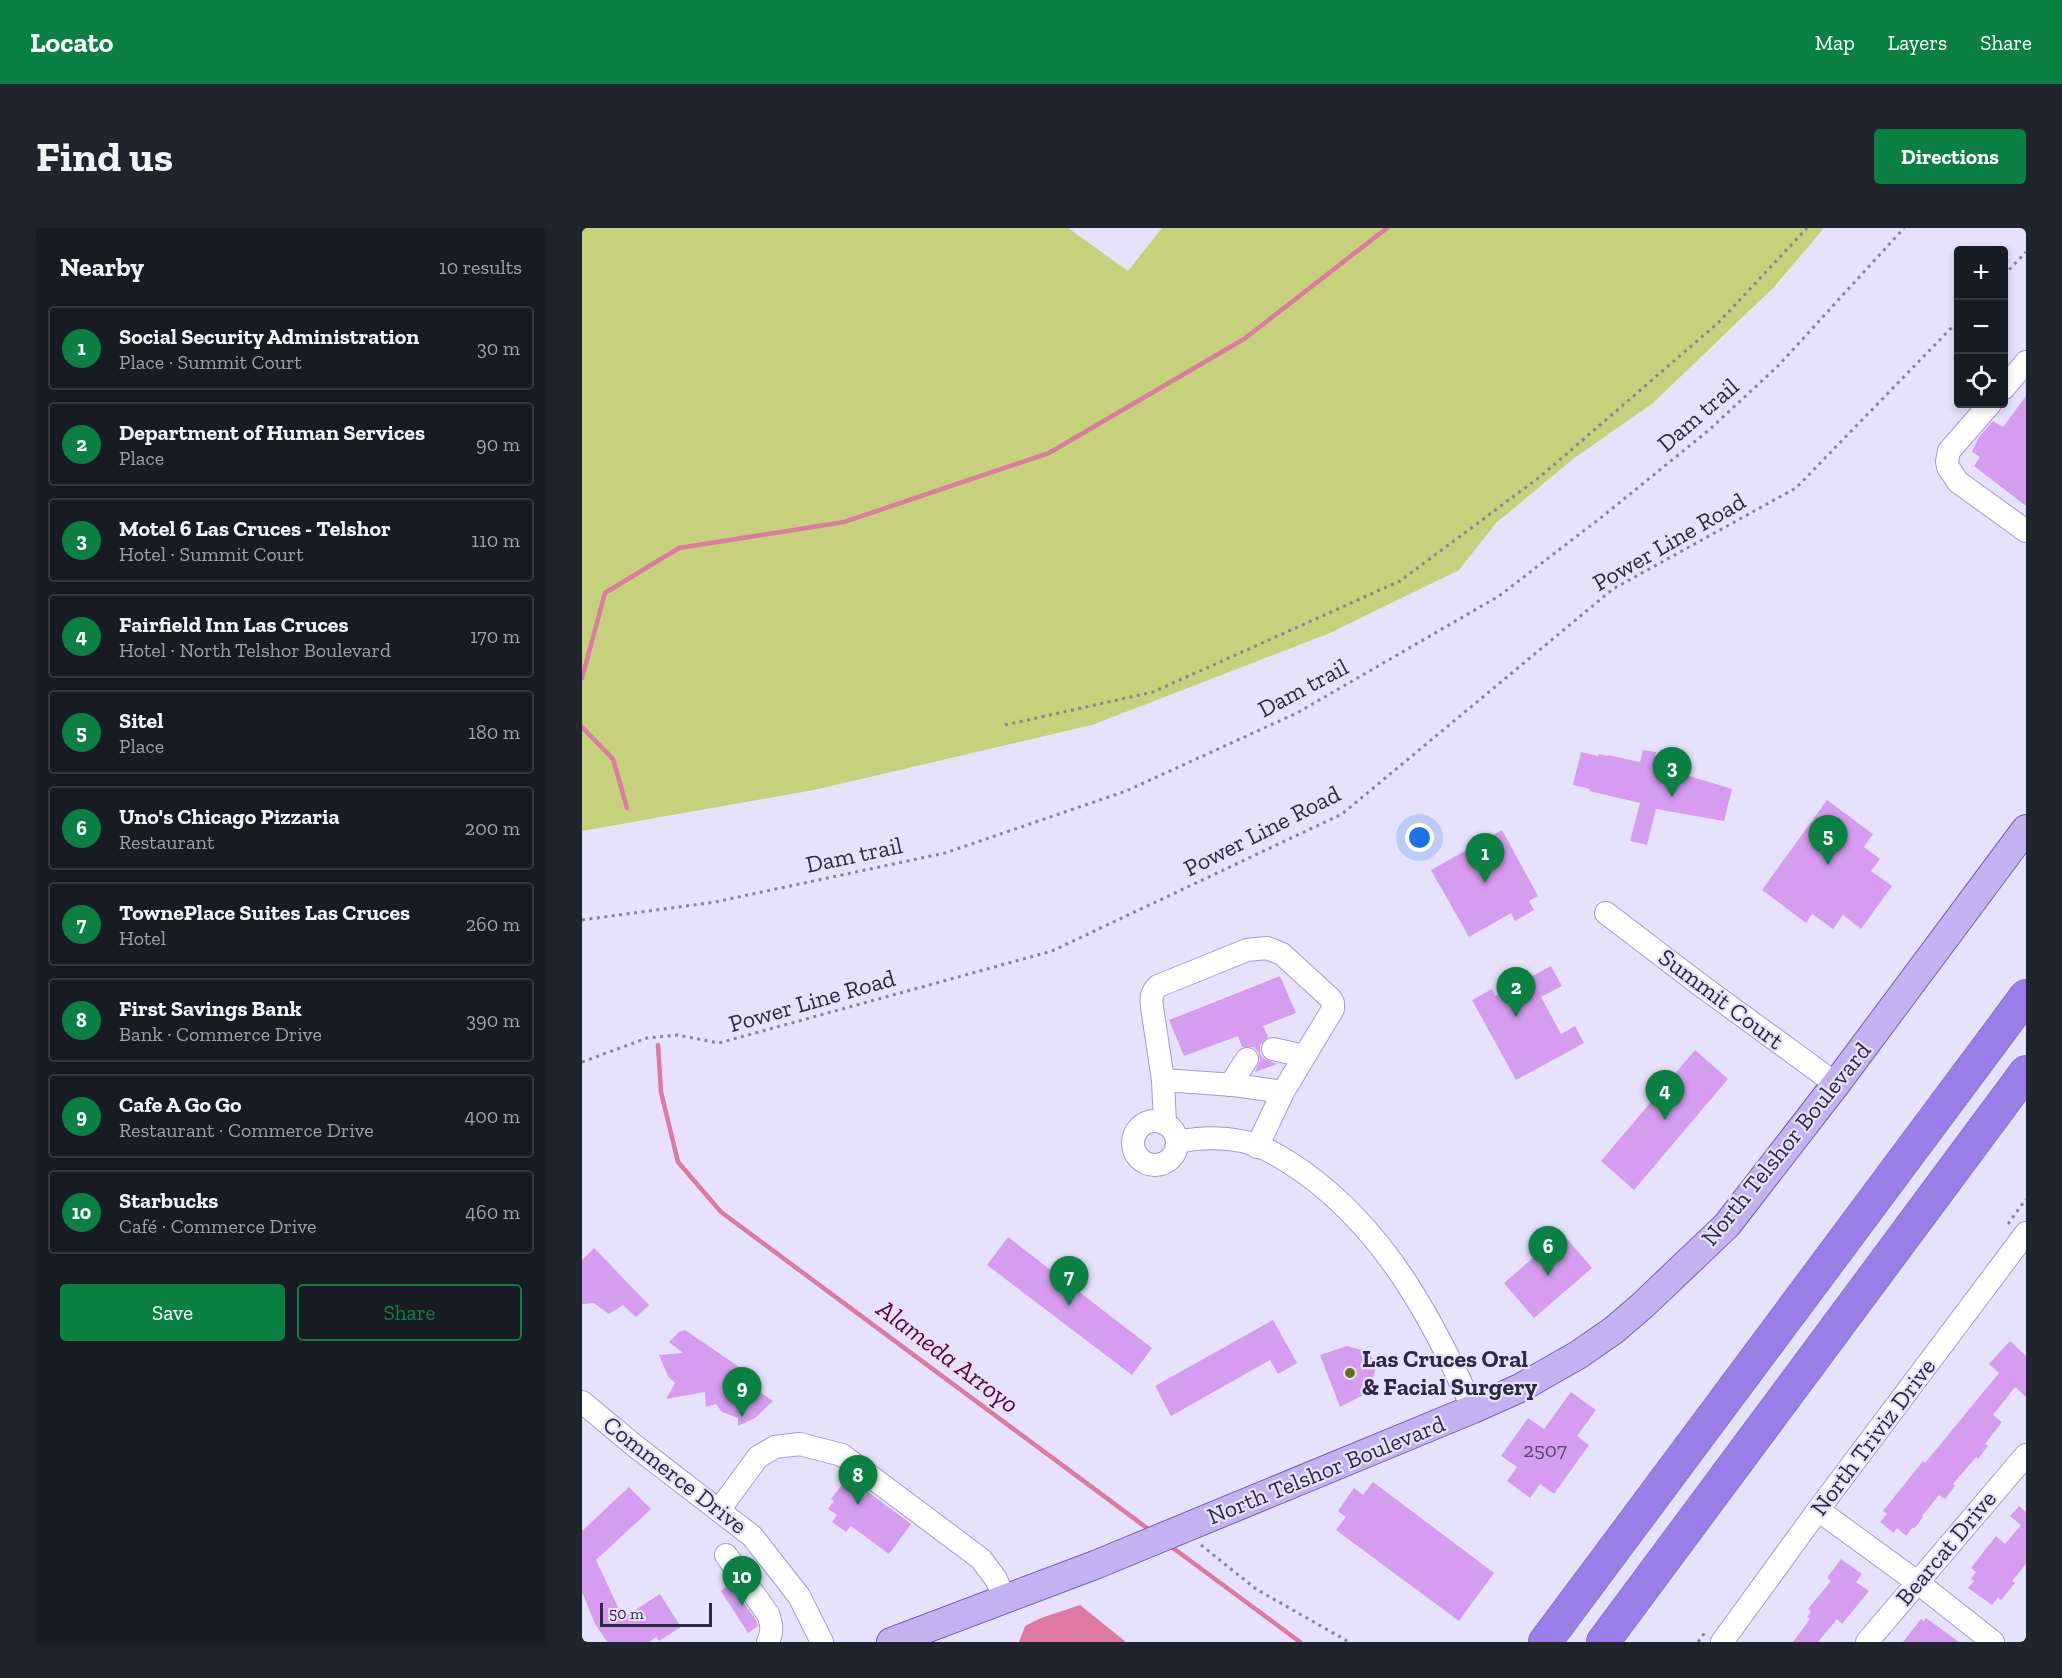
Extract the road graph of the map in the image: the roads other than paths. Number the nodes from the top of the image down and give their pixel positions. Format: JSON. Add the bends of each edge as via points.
{"nodes":[{"id":1,"x":2026,"y":362,"type":"edge"},
{"id":2,"x":2008,"y":383,"type":"edge"},
{"id":3,"x":1987,"y":408,"type":"edge"},
{"id":4,"x":2026,"y":531,"type":"edge"},
{"id":5,"x":2026,"y":829,"type":"edge"},
{"id":6,"x":1606,"y":913,"type":"dead end"},
{"id":7,"x":2026,"y":996,"type":"edge"},
{"id":8,"x":1273,"y":1049,"type":"dead end"},
{"id":9,"x":1304,"y":1056,"type":"junction"},
{"id":10,"x":1247,"y":1059,"type":"dead end"},
{"id":11,"x":2026,"y":1072,"type":"edge"},
{"id":12,"x":1163,"y":1080,"type":"junction"},
{"id":13,"x":1836,"y":1084,"type":"junction"},
{"id":14,"x":1230,"y":1085,"type":"junction"},
{"id":15,"x":1282,"y":1092,"type":"junction"},
{"id":16,"x":1257,"y":1146,"type":"junction"},
{"id":17,"x":2026,"y":1233,"type":"edge"},
{"id":18,"x":582,"y":1402,"type":"edge"},
{"id":19,"x":1473,"y":1409,"type":"junction"},
{"id":20,"x":2026,"y":1455,"type":"edge"},
{"id":21,"x":719,"y":1509,"type":"junction"},
{"id":22,"x":1818,"y":1510,"type":"junction"},
{"id":23,"x":726,"y":1555,"type":"dead end"},
{"id":24,"x":1917,"y":1582,"type":"junction"},
{"id":25,"x":1005,"y":1600,"type":"junction"},
{"id":26,"x":768,"y":1642,"type":"edge"},
{"id":27,"x":822,"y":1642,"type":"edge"},
{"id":28,"x":891,"y":1642,"type":"edge"},
{"id":29,"x":1545,"y":1642,"type":"edge"},
{"id":30,"x":1603,"y":1642,"type":"edge"},
{"id":31,"x":1722,"y":1642,"type":"edge"},
{"id":32,"x":1867,"y":1642,"type":"edge"},
{"id":33,"x":1993,"y":1642,"type":"edge"}],
"edges":[{"from":1,"to":2,"type":"street"},
{"from":3,"to":4,"type":"street","via":[[1949,451],[1948,467],[1958,482]]},
{"from":5,"to":13,"type":"main road","name":"North Telshor Boulevard"},
{"from":6,"to":13,"type":"street","name":"Summit Court"},
{"from":7,"to":29,"type":"highway"},
{"from":8,"to":9,"type":"street"},
{"from":9,"to":12,"type":"street","via":[[1333,1010],[1333,1003],[1282,954],[1258,947],[1154,990],[1152,1007]]},
{"from":9,"to":15,"type":"street"},
{"from":10,"to":14,"type":"street"},
{"from":11,"to":30,"type":"highway"},
{"from":12,"to":14,"type":"street"},
{"from":12,"to":16,"type":"street","via":[[1171,1132]]},
{"from":13,"to":19,"type":"main road","name":"North Telshor Boulevard","via":[[1727,1225],[1643,1305],[1578,1355]]},
{"from":14,"to":15,"type":"street"},
{"from":15,"to":16,"type":"street"},
{"from":16,"to":19,"type":"street","via":[[1280,1156],[1326,1188],[1390,1257],[1420,1301]]},
{"from":17,"to":22,"type":"street","name":"North Triviz Drive"},
{"from":18,"to":21,"type":"street","name":"Commerce Drive"},
{"from":19,"to":25,"type":"main road","name":"North Telshor Boulevard"},
{"from":20,"to":24,"type":"street","name":"Bearcat Drive"},
{"from":21,"to":25,"type":"street","via":[[758,1457],[775,1448],[800,1444],[842,1455],[981,1559]]},
{"from":21,"to":27,"type":"street","name":"Commerce Drive","via":[[752,1536],[799,1596]]},
{"from":22,"to":24,"type":"street"},
{"from":22,"to":31,"type":"street","name":"North Triviz Drive"},
{"from":23,"to":26,"type":"street","via":[[768,1614],[772,1633]]},
{"from":24,"to":32,"type":"street","name":"Bearcat Drive"},
{"from":24,"to":33,"type":"street"},
{"from":25,"to":28,"type":"main road","name":"North Telshor Boulevard"}]}
